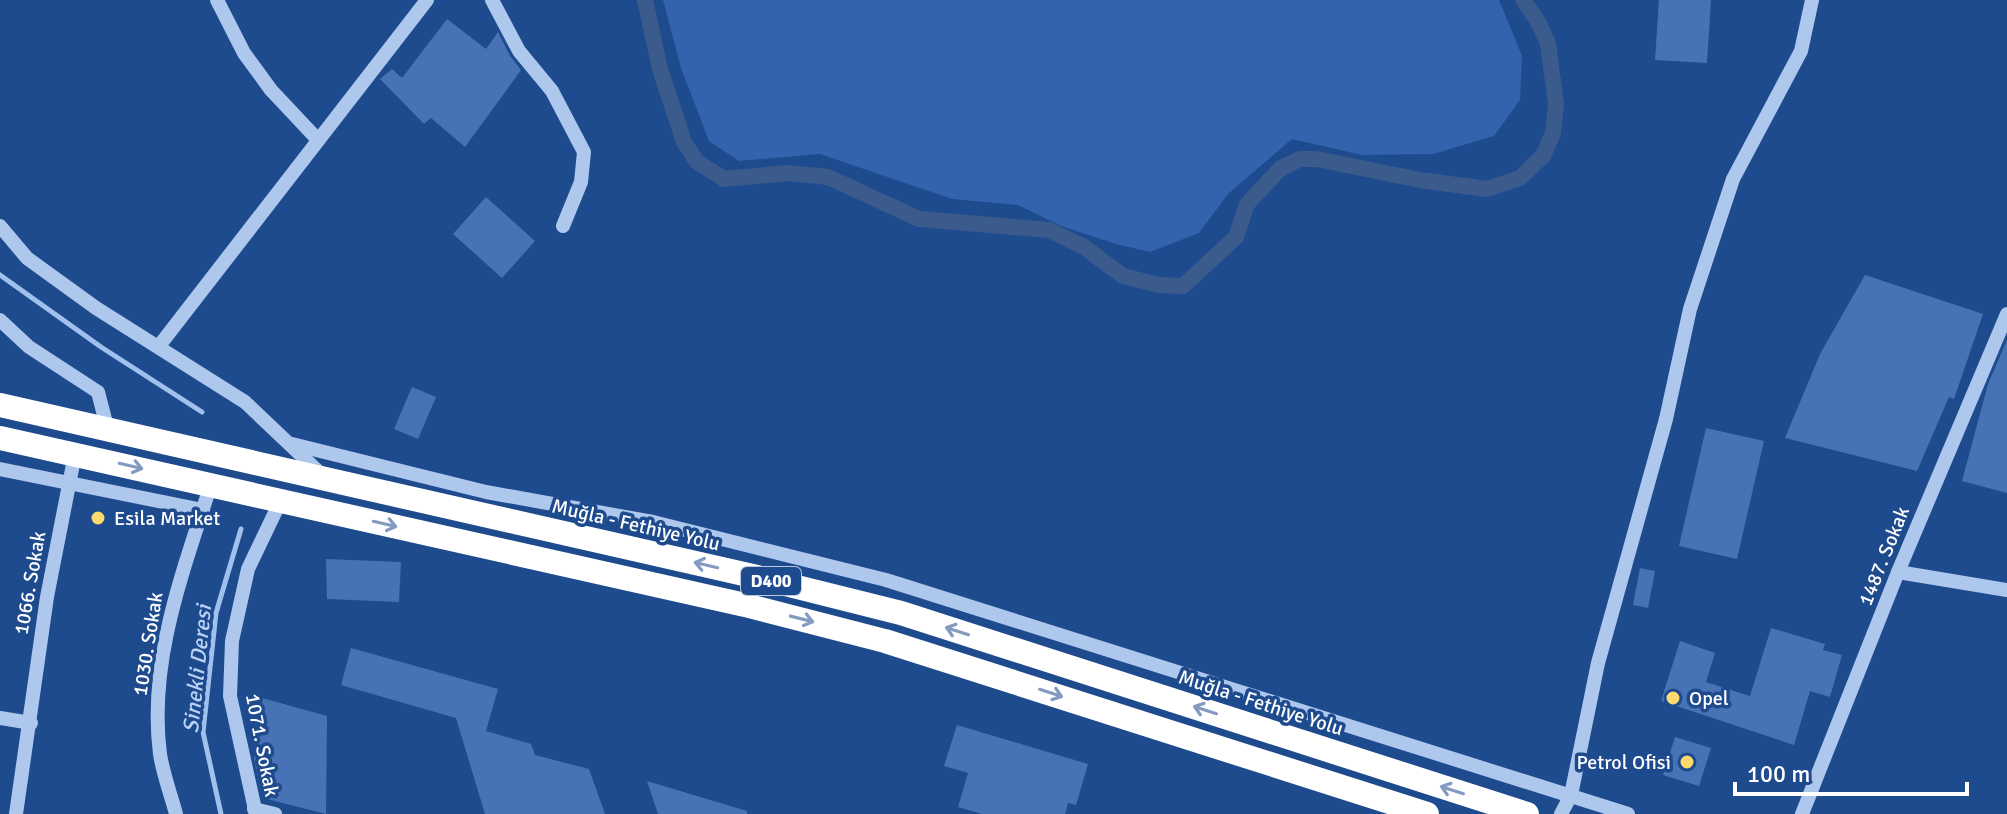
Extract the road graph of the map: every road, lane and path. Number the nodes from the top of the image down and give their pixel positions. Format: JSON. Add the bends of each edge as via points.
{"nodes":[{"id":1,"x":217,"y":0,"type":"edge"},
{"id":2,"x":427,"y":0,"type":"edge"},
{"id":3,"x":492,"y":0,"type":"edge"},
{"id":4,"x":1812,"y":0,"type":"edge"},
{"id":5,"x":318,"y":140,"type":"junction"},
{"id":6,"x":0,"y":226,"type":"edge"},
{"id":7,"x":563,"y":226,"type":"dead end"},
{"id":8,"x":2007,"y":314,"type":"edge"},
{"id":9,"x":0,"y":320,"type":"edge"},
{"id":10,"x":159,"y":346,"type":"junction"},
{"id":11,"x":0,"y":405,"type":"edge"},
{"id":12,"x":107,"y":427,"type":"junction"},
{"id":13,"x":0,"y":438,"type":"edge"},
{"id":14,"x":292,"y":444,"type":"junction"},
{"id":15,"x":75,"y":454,"type":"junction"},
{"id":16,"x":0,"y":469,"type":"edge"},
{"id":17,"x":325,"y":478,"type":"junction"},
{"id":18,"x":68,"y":482,"type":"junction"},
{"id":19,"x":211,"y":484,"type":"junction"},
{"id":20,"x":281,"y":500,"type":"junction"},
{"id":21,"x":203,"y":510,"type":"junction"},
{"id":22,"x":653,"y":522,"type":"junction"},
{"id":23,"x":646,"y":552,"type":"junction"},
{"id":24,"x":1898,"y":572,"type":"junction"},
{"id":25,"x":2007,"y":590,"type":"edge"},
{"id":26,"x":0,"y":718,"type":"edge"},
{"id":27,"x":31,"y":723,"type":"junction"},
{"id":28,"x":1571,"y":795,"type":"junction"},
{"id":29,"x":255,"y":812,"type":"edge"},
{"id":30,"x":16,"y":814,"type":"edge"},
{"id":31,"x":176,"y":814,"type":"edge"},
{"id":32,"x":275,"y":814,"type":"edge"},
{"id":33,"x":1427,"y":814,"type":"edge"},
{"id":34,"x":1527,"y":814,"type":"edge"},
{"id":35,"x":1561,"y":814,"type":"edge"},
{"id":36,"x":1628,"y":814,"type":"edge"},
{"id":37,"x":1802,"y":814,"type":"edge"}],
"edges":[{"from":1,"to":5,"type":"street","via":[[244,53]]},
{"from":2,"to":5,"type":"street"},
{"from":3,"to":7,"type":"street","via":[[519,51],[552,91],[584,152],[581,182]]},
{"from":4,"to":28,"type":"street","via":[[1801,51],[1733,179],[1690,309],[1666,419],[1598,663]]},
{"from":5,"to":10,"type":"street"},
{"from":6,"to":10,"type":"street","via":[[27,258]]},
{"from":8,"to":24,"type":"street","name":"1487. Sokak"},
{"from":9,"to":12,"type":"street","via":[[29,347],[98,392]]},
{"from":10,"to":14,"type":"street","via":[[245,402]]},
{"from":11,"to":12,"type":"highway","name":"Muğla - Fethiye Yolu","number":"D400"},
{"from":12,"to":17,"type":"highway","name":"Muğla - Fethiye Yolu","number":"D400"},
{"from":13,"to":15,"type":"highway","number":"D400"},
{"from":14,"to":17,"type":"street"},
{"from":14,"to":22,"type":"street","via":[[486,492]]},
{"from":15,"to":18,"type":"street","name":"1066. Sokak"},
{"from":15,"to":19,"type":"highway","number":"D400","one_way":true},
{"from":16,"to":18,"type":"street"},
{"from":17,"to":23,"type":"highway","name":"Muğla - Fethiye Yolu","number":"D400"},
{"from":18,"to":21,"type":"street"},
{"from":18,"to":27,"type":"street","name":"1066. Sokak"},
{"from":19,"to":20,"type":"highway","number":"D400"},
{"from":19,"to":21,"type":"street","name":"1030. Sokak"},
{"from":20,"to":29,"type":"street","name":"1071. Sokak","via":[[248,569],[232,641],[230,696]]},
{"from":20,"to":33,"type":"highway","number":"D400","one_way":true,"via":[[885,641]]},
{"from":21,"to":31,"type":"street","name":"1030. Sokak","via":[[173,603],[157,699],[161,756]]},
{"from":22,"to":23,"type":"street"},
{"from":22,"to":28,"type":"street","via":[[886,580]]},
{"from":34,"to":23,"type":"highway","name":"Muğla - Fethiye Yolu","number":"D400","one_way":true,"via":[[901,613]]},
{"from":24,"to":25,"type":"street"},
{"from":24,"to":37,"type":"street","name":"1487. Sokak"},
{"from":26,"to":27,"type":"street"},
{"from":27,"to":30,"type":"street","name":"1066. Sokak"},
{"from":28,"to":35,"type":"street"},
{"from":28,"to":36,"type":"street"},
{"from":29,"to":32,"type":"street"}]}
